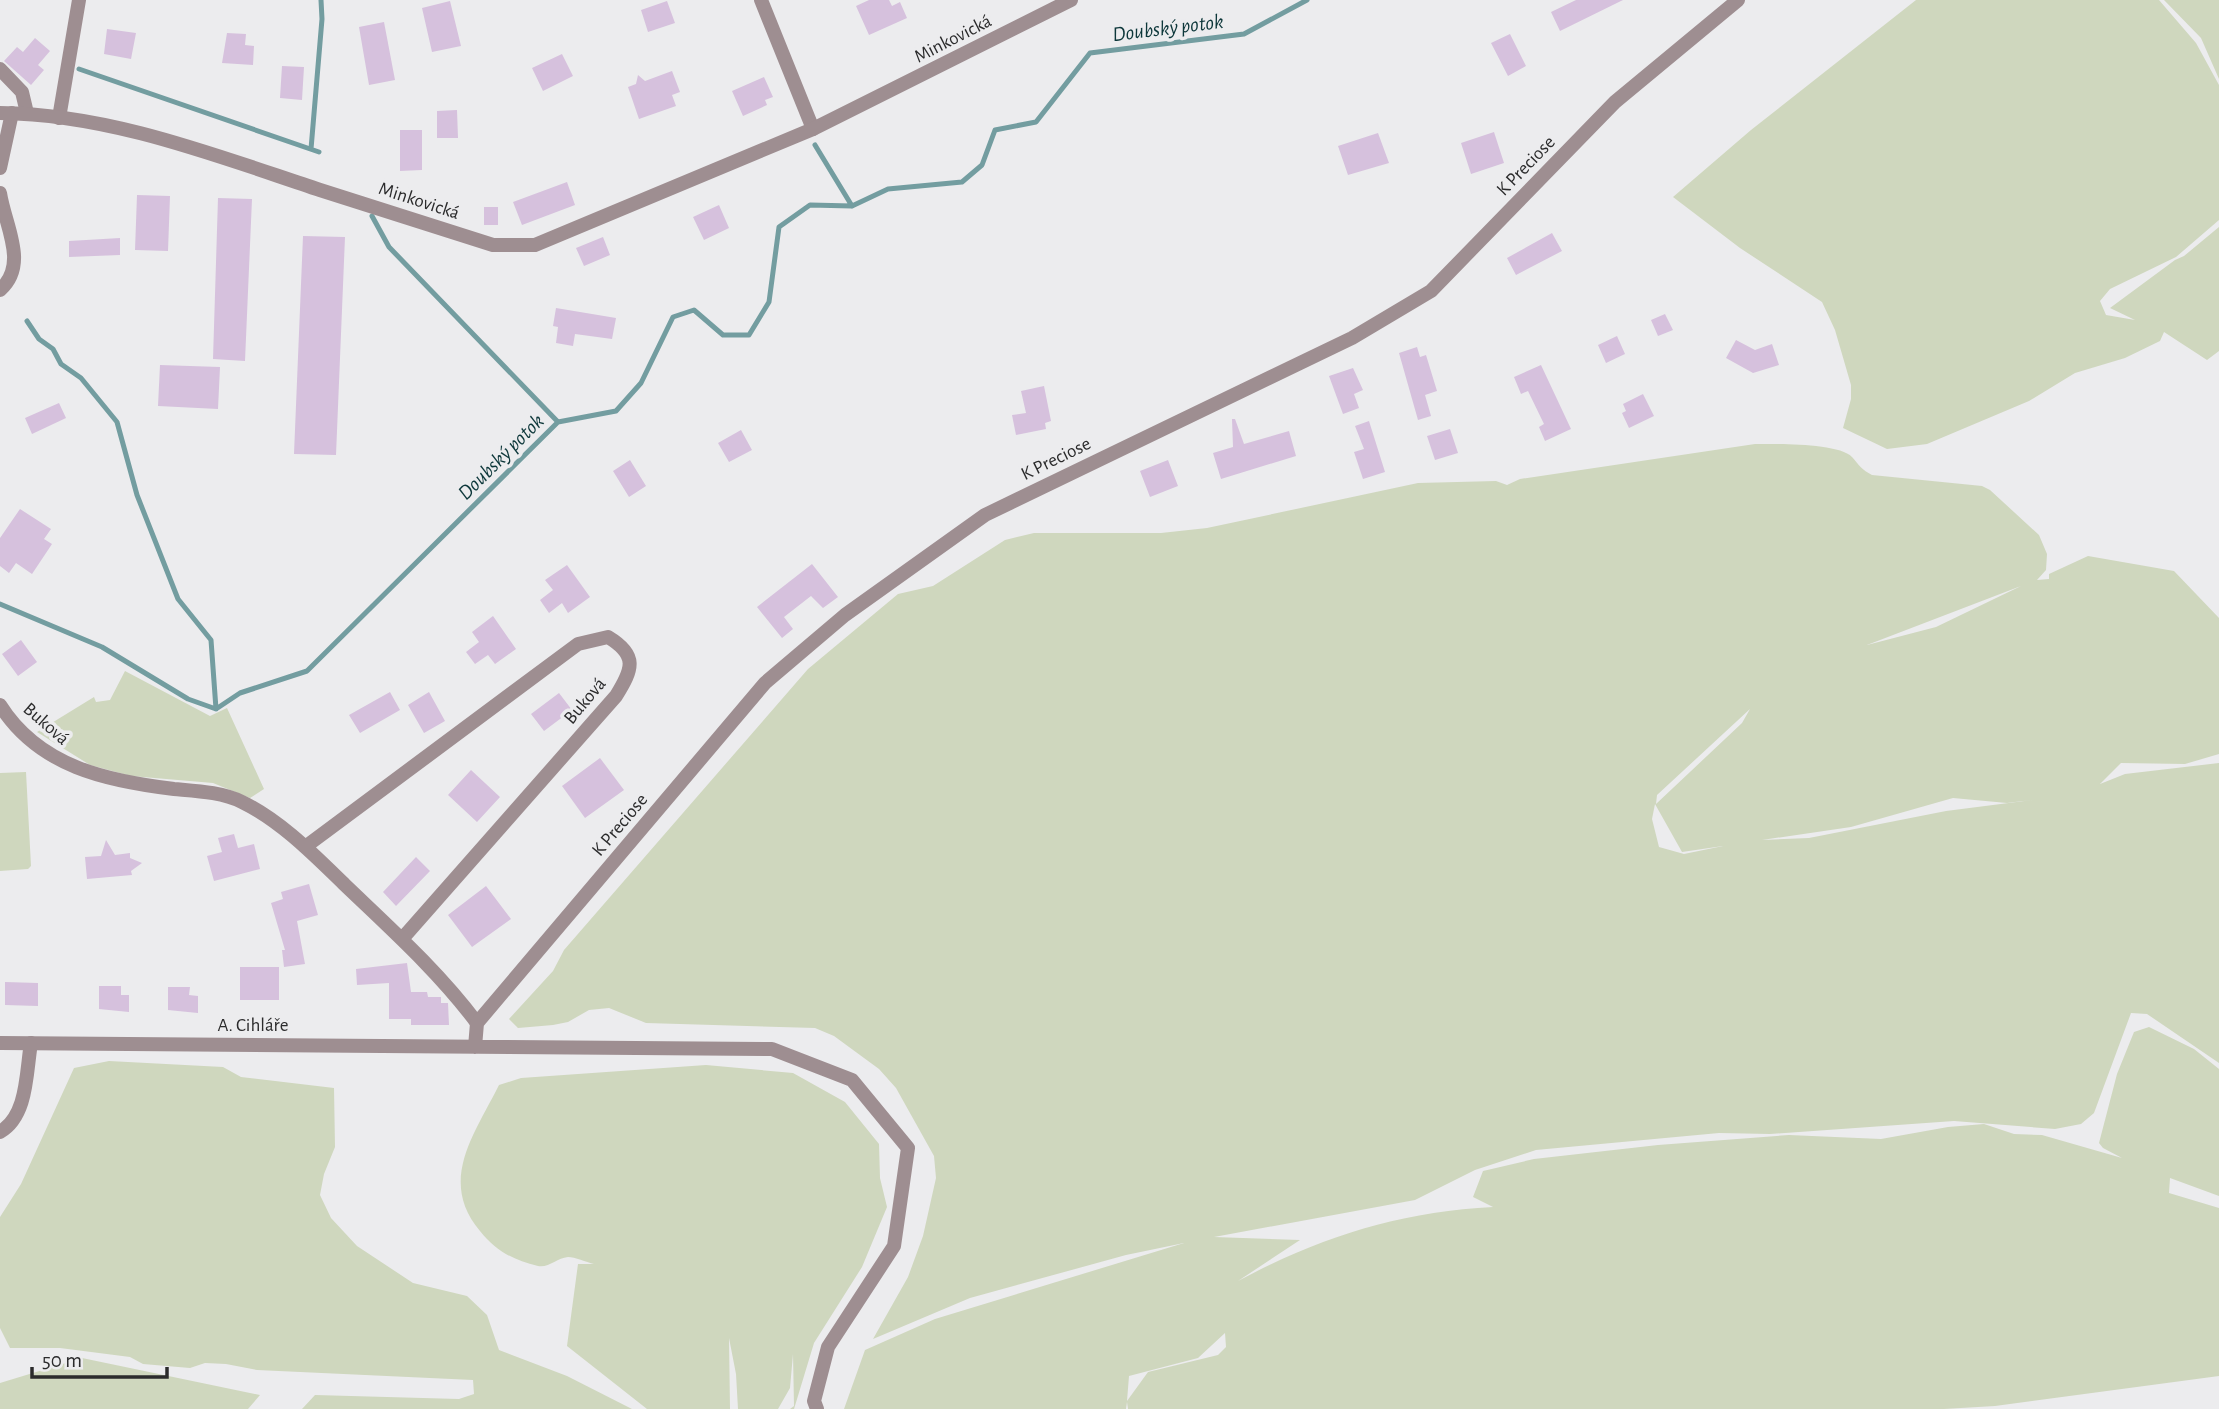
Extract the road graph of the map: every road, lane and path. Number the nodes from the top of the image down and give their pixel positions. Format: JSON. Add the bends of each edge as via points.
{"nodes":[{"id":1,"x":79,"y":0,"type":"edge"},
{"id":2,"x":761,"y":0,"type":"edge"},
{"id":3,"x":1071,"y":0,"type":"edge"},
{"id":4,"x":1738,"y":0,"type":"edge"},
{"id":5,"x":0,"y":69,"type":"edge"},
{"id":6,"x":6,"y":113,"type":"edge"},
{"id":7,"x":27,"y":113,"type":"junction"},
{"id":8,"x":59,"y":118,"type":"junction"},
{"id":9,"x":813,"y":129,"type":"junction"},
{"id":10,"x":0,"y":168,"type":"edge"},
{"id":11,"x":0,"y":193,"type":"edge"},
{"id":12,"x":0,"y":290,"type":"edge"},
{"id":13,"x":0,"y":705,"type":"edge"},
{"id":14,"x":305,"y":847,"type":"junction"},
{"id":15,"x":402,"y":939,"type":"junction"},
{"id":16,"x":477,"y":1023,"type":"junction"},
{"id":17,"x":0,"y":1043,"type":"edge"},
{"id":18,"x":31,"y":1043,"type":"junction"},
{"id":19,"x":475,"y":1047,"type":"junction"},
{"id":20,"x":0,"y":1132,"type":"edge"},
{"id":21,"x":817,"y":1409,"type":"edge"}],
"edges":[{"from":1,"to":8,"type":"street"},
{"from":2,"to":9,"type":"street"},
{"from":3,"to":9,"type":"street","name":"Minkovická"},
{"from":4,"to":16,"type":"street","name":"K Preciose","via":[[1615,103],[1431,291],[1352,338],[985,516],[845,615],[765,683]]},
{"from":5,"to":7,"type":"street","via":[[22,92]]},
{"from":6,"to":7,"type":"street","name":"Minkovická"},
{"from":6,"to":10,"type":"street"},
{"from":7,"to":8,"type":"street","name":"Minkovická"},
{"from":8,"to":9,"type":"street","name":"Minkovická","via":[[223,156],[493,245],[514,247],[554,240]]},
{"from":11,"to":12,"type":"street","via":[[16,264]]},
{"from":13,"to":14,"type":"street","name":"Buková","via":[[37,746],[73,768],[122,782],[241,801]]},
{"from":14,"to":15,"type":"street","name":"Buková"},
{"from":14,"to":15,"type":"street","name":"Buková","via":[[578,644],[608,637],[622,645],[630,657],[628,677],[617,696]]},
{"from":15,"to":16,"type":"street","name":"Buková"},
{"from":16,"to":19,"type":"street"},
{"from":17,"to":18,"type":"street","name":"A. Cihláře"},
{"from":18,"to":19,"type":"street","name":"A. Cihláře"},
{"from":18,"to":20,"type":"street","via":[[20,1108],[13,1122]]},
{"from":19,"to":21,"type":"street","name":"A. Cihláře","via":[[772,1049],[852,1080],[908,1147],[894,1246],[828,1347],[814,1401]]}]}
